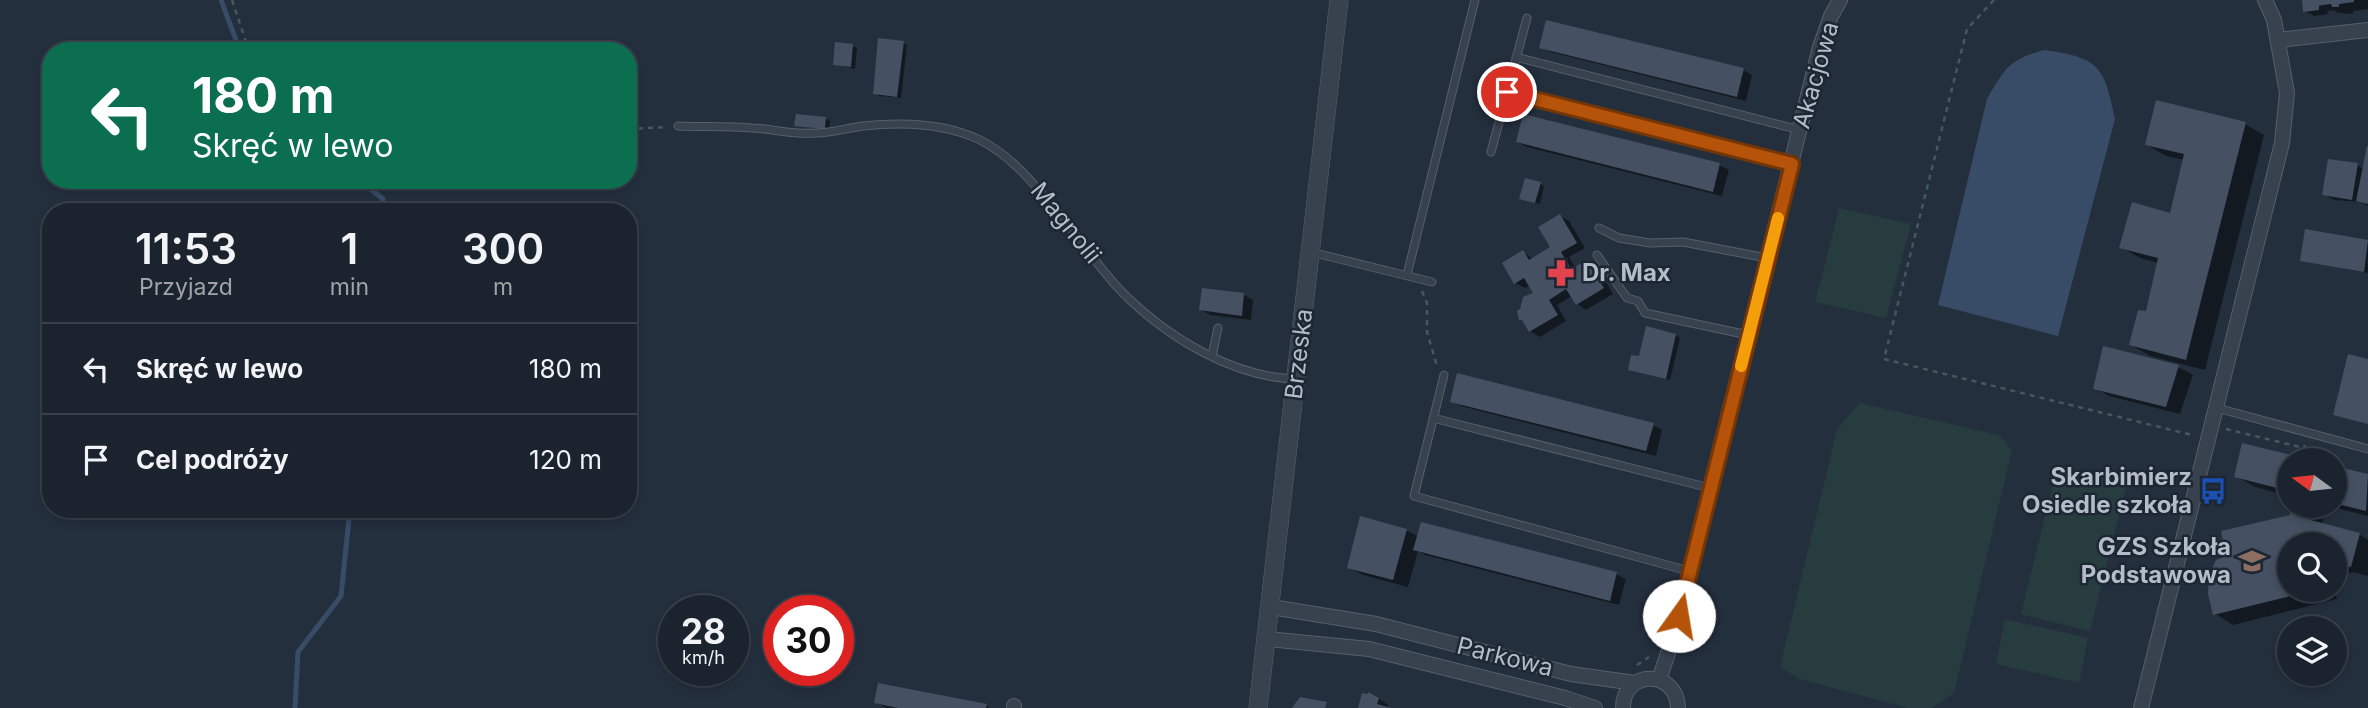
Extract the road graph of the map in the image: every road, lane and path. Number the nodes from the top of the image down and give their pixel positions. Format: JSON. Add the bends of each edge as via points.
{"nodes":[{"id":1,"x":232,"y":0,"type":"edge"},
{"id":2,"x":1339,"y":0,"type":"edge"},
{"id":3,"x":1475,"y":0,"type":"edge"},
{"id":4,"x":1840,"y":0,"type":"edge"},
{"id":5,"x":1994,"y":0,"type":"edge"},
{"id":6,"x":2265,"y":0,"type":"edge"},
{"id":7,"x":1527,"y":18,"type":"dead end"},
{"id":8,"x":2368,"y":30,"type":"edge"},
{"id":9,"x":2278,"y":40,"type":"junction"},
{"id":10,"x":246,"y":42,"type":"edge"},
{"id":11,"x":1517,"y":57,"type":"junction"},
{"id":12,"x":1507,"y":92,"type":"junction"},
{"id":13,"x":678,"y":126,"type":"joint"},
{"id":14,"x":637,"y":128,"type":"edge"},
{"id":15,"x":1800,"y":131,"type":"junction"},
{"id":16,"x":1491,"y":152,"type":"dead end"},
{"id":17,"x":1792,"y":164,"type":"junction"},
{"id":18,"x":1599,"y":228,"type":"dead end"},
{"id":19,"x":1311,"y":252,"type":"junction"},
{"id":20,"x":1597,"y":255,"type":"dead end"},
{"id":21,"x":1768,"y":258,"type":"junction"},
{"id":22,"x":1407,"y":275,"type":"junction"},
{"id":23,"x":1418,"y":278,"type":"junction"},
{"id":24,"x":1433,"y":282,"type":"dead end"},
{"id":25,"x":1218,"y":328,"type":"dead end"},
{"id":26,"x":1749,"y":335,"type":"junction"},
{"id":27,"x":1212,"y":356,"type":"junction"},
{"id":28,"x":1444,"y":375,"type":"joint"},
{"id":29,"x":1295,"y":379,"type":"junction"},
{"id":30,"x":2217,"y":408,"type":"junction"},
{"id":31,"x":1433,"y":418,"type":"junction"},
{"id":32,"x":2211,"y":432,"type":"junction"},
{"id":33,"x":2308,"y":433,"type":"junction"},
{"id":34,"x":2368,"y":449,"type":"edge"},
{"id":35,"x":1710,"y":488,"type":"junction"},
{"id":36,"x":1689,"y":571,"type":"junction"},
{"id":37,"x":1271,"y":607,"type":"junction"},
{"id":38,"x":1376,"y":624,"type":"junction"},
{"id":39,"x":1267,"y":639,"type":"junction"},
{"id":40,"x":1369,"y":649,"type":"junction"},
{"id":41,"x":1654,"y":653,"type":"dead end"},
{"id":42,"x":1520,"y":662,"type":"junction"},
{"id":43,"x":1636,"y":666,"type":"dead end"},
{"id":44,"x":1659,"y":680,"type":"junction"},
{"id":45,"x":1635,"y":683,"type":"junction"},
{"id":46,"x":1514,"y":685,"type":"junction"},
{"id":47,"x":1258,"y":708,"type":"edge"},
{"id":48,"x":1595,"y":708,"type":"edge"},
{"id":49,"x":1623,"y":708,"type":"edge"},
{"id":50,"x":1678,"y":708,"type":"edge"},
{"id":51,"x":2141,"y":708,"type":"edge"}],
"edges":[{"from":1,"to":10,"type":"path"},
{"from":2,"to":19,"type":"street","name":"Brzeska"},
{"from":3,"to":22,"type":"lane"},
{"from":4,"to":15,"type":"street","name":"Akacjowa","via":[[1820,47]]},
{"from":5,"to":32,"type":"path","via":[[1967,29],[1885,359]]},
{"from":6,"to":9,"type":"street"},
{"from":7,"to":11,"type":"lane"},
{"from":8,"to":9,"type":"street"},
{"from":9,"to":30,"type":"street","via":[[2287,93],[2282,143]]},
{"from":11,"to":12,"type":"lane"},
{"from":11,"to":15,"type":"lane"},
{"from":12,"to":16,"type":"lane"},
{"from":12,"to":17,"type":"lane"},
{"from":13,"to":14,"type":"path"},
{"from":13,"to":27,"type":"lane","name":"Magnolii","via":[[816,134],[908,124],[977,139],[998,150],[1031,179],[1124,295],[1150,318]]},
{"from":15,"to":17,"type":"street","name":"Akacjowa"},
{"from":17,"to":21,"type":"street","name":"Akacjowa"},
{"from":18,"to":21,"type":"lane","via":[[1619,238],[1683,242]]},
{"from":19,"to":22,"type":"lane"},
{"from":19,"to":29,"type":"street","name":"Brzeska"},
{"from":20,"to":26,"type":"lane","via":[[1627,298],[1638,301],[1645,313]]},
{"from":21,"to":26,"type":"street","name":"Akacjowa"},
{"from":22,"to":23,"type":"lane"},
{"from":23,"to":24,"type":"lane"},
{"from":23,"to":28,"type":"path","via":[[1427,303],[1427,332],[1436,365]]},
{"from":25,"to":27,"type":"lane"},
{"from":26,"to":35,"type":"street","name":"Akacjowa"},
{"from":27,"to":29,"type":"lane","name":"Magnolii","via":[[1254,372]]},
{"from":28,"to":31,"type":"lane"},
{"from":29,"to":37,"type":"street","name":"Brzeska"},
{"from":30,"to":32,"type":"street"},
{"from":30,"to":33,"type":"lane"},
{"from":31,"to":35,"type":"lane"},
{"from":31,"to":36,"type":"lane","via":[[1414,496]]},
{"from":32,"to":33,"type":"path","via":[[2304,449]]},
{"from":32,"to":51,"type":"street"},
{"from":33,"to":34,"type":"lane"},
{"from":35,"to":36,"type":"street","name":"Akacjowa"},
{"from":36,"to":44,"type":"street","name":"Akacjowa"},
{"from":37,"to":38,"type":"street","name":"Parkowa"},
{"from":37,"to":39,"type":"street","name":"Brzeska"},
{"from":38,"to":40,"type":"street"},
{"from":38,"to":42,"type":"street","name":"Parkowa"},
{"from":39,"to":40,"type":"street","name":"Parkowa"},
{"from":39,"to":47,"type":"street","name":"Brzeska"},
{"from":40,"to":46,"type":"street","name":"Parkowa"},
{"from":41,"to":43,"type":"path"},
{"from":42,"to":45,"type":"street","name":"Parkowa"},
{"from":42,"to":46,"type":"street"},
{"from":44,"to":45,"type":"street","name":"Parkowa"},
{"from":44,"to":50,"type":"street","via":[[1672,689]]},
{"from":45,"to":49,"type":"street","via":[[1625,695]]},
{"from":46,"to":48,"type":"street","name":"Parkowa"}]}
